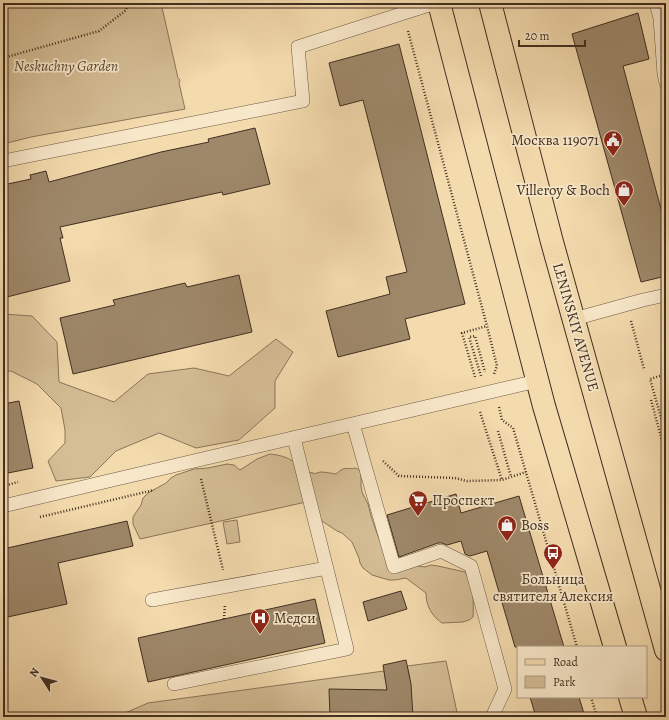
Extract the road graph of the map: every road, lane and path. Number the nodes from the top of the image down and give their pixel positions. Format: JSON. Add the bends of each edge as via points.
{"nodes":[{"id":1,"x":128,"y":3,"type":"edge"},
{"id":2,"x":435,"y":3,"type":"edge"},
{"id":3,"x":439,"y":3,"type":"edge"},
{"id":4,"x":490,"y":3,"type":"edge"},
{"id":5,"x":656,"y":3,"type":"edge"},
{"id":6,"x":403,"y":13,"type":"junction"},
{"id":7,"x":3,"y":58,"type":"edge"},
{"id":8,"x":666,"y":83,"type":"edge"},
{"id":9,"x":3,"y":161,"type":"edge"},
{"id":10,"x":666,"y":295,"type":"edge"},
{"id":11,"x":630,"y":318,"type":"dead end"},
{"id":12,"x":574,"y":319,"type":"junction"},
{"id":13,"x":487,"y":326,"type":"junction"},
{"id":14,"x":644,"y":369,"type":"dead end"},
{"id":15,"x":485,"y":372,"type":"dead end"},
{"id":16,"x":660,"y":376,"type":"dead end"},
{"id":17,"x":537,"y":381,"type":"junction"},
{"id":18,"x":494,"y":391,"type":"junction"},
{"id":19,"x":651,"y":400,"type":"dead end"},
{"id":20,"x":479,"y":409,"type":"dead end"},
{"id":21,"x":353,"y":424,"type":"junction"},
{"id":22,"x":498,"y":431,"type":"dead end"},
{"id":23,"x":666,"y":435,"type":"edge"},
{"id":24,"x":294,"y":438,"type":"junction"},
{"id":25,"x":359,"y":447,"type":"junction"},
{"id":26,"x":666,"y":455,"type":"edge"},
{"id":27,"x":526,"y":472,"type":"junction"},
{"id":28,"x":511,"y":477,"type":"junction"},
{"id":29,"x":201,"y":479,"type":"dead end"},
{"id":30,"x":502,"y":480,"type":"junction"},
{"id":31,"x":3,"y":506,"type":"edge"},
{"id":32,"x":327,"y":568,"type":"junction"},
{"id":33,"x":227,"y":586,"type":"junction"},
{"id":34,"x":152,"y":600,"type":"dead end"},
{"id":35,"x":224,"y":619,"type":"dead end"},
{"id":36,"x":577,"y":646,"type":"edge"},
{"id":37,"x":615,"y":646,"type":"edge"},
{"id":38,"x":666,"y":650,"type":"edge"},
{"id":39,"x":174,"y":684,"type":"dead end"},
{"id":40,"x":591,"y":698,"type":"edge"},
{"id":41,"x":630,"y":698,"type":"edge"},
{"id":42,"x":492,"y":717,"type":"edge"},
{"id":43,"x":597,"y":717,"type":"edge"},
{"id":44,"x":636,"y":717,"type":"edge"}],
"edges":[{"from":1,"to":7,"type":"path","via":[[126,10],[99,31]]},
{"from":2,"to":6,"type":"lane"},
{"from":3,"to":17,"type":"main road"},
{"from":4,"to":12,"type":"main road","name":"LENINSKIY AVENUE"},
{"from":5,"to":8,"type":"lane","via":[[660,18]]},
{"from":6,"to":9,"type":"lane","via":[[298,46],[303,101]]},
{"from":6,"to":13,"type":"path"},
{"from":10,"to":12,"type":"lane"},
{"from":11,"to":14,"type":"path"},
{"from":12,"to":38,"type":"main road","name":"LENINSKIY AVENUE"},
{"from":13,"to":15,"type":"path","via":[[462,333],[475,378],[481,377],[470,338],[475,336]]},
{"from":13,"to":18,"type":"path","via":[[497,366],[492,382]]},
{"from":16,"to":23,"type":"path","via":[[650,379]]},
{"from":17,"to":18,"type":"lane"},
{"from":17,"to":37,"type":"main road"},
{"from":18,"to":21,"type":"lane"},
{"from":18,"to":27,"type":"path","via":[[502,420],[513,428]]},
{"from":19,"to":26,"type":"path"},
{"from":20,"to":30,"type":"path"},
{"from":21,"to":24,"type":"lane"},
{"from":21,"to":25,"type":"lane"},
{"from":22,"to":28,"type":"path"},
{"from":24,"to":31,"type":"lane"},
{"from":24,"to":32,"type":"lane"},
{"from":25,"to":30,"type":"path","via":[[370,448],[399,476],[455,478],[468,481]]},
{"from":25,"to":42,"type":"lane","via":[[394,567],[441,552],[471,566],[506,689]]},
{"from":27,"to":28,"type":"path"},
{"from":27,"to":36,"type":"path"},
{"from":28,"to":30,"type":"path"},
{"from":29,"to":33,"type":"path"},
{"from":32,"to":33,"type":"lane"},
{"from":32,"to":39,"type":"lane","via":[[347,649]]},
{"from":33,"to":34,"type":"lane"},
{"from":33,"to":35,"type":"path"},
{"from":40,"to":43,"type":"path"},
{"from":41,"to":44,"type":"main road"}]}
